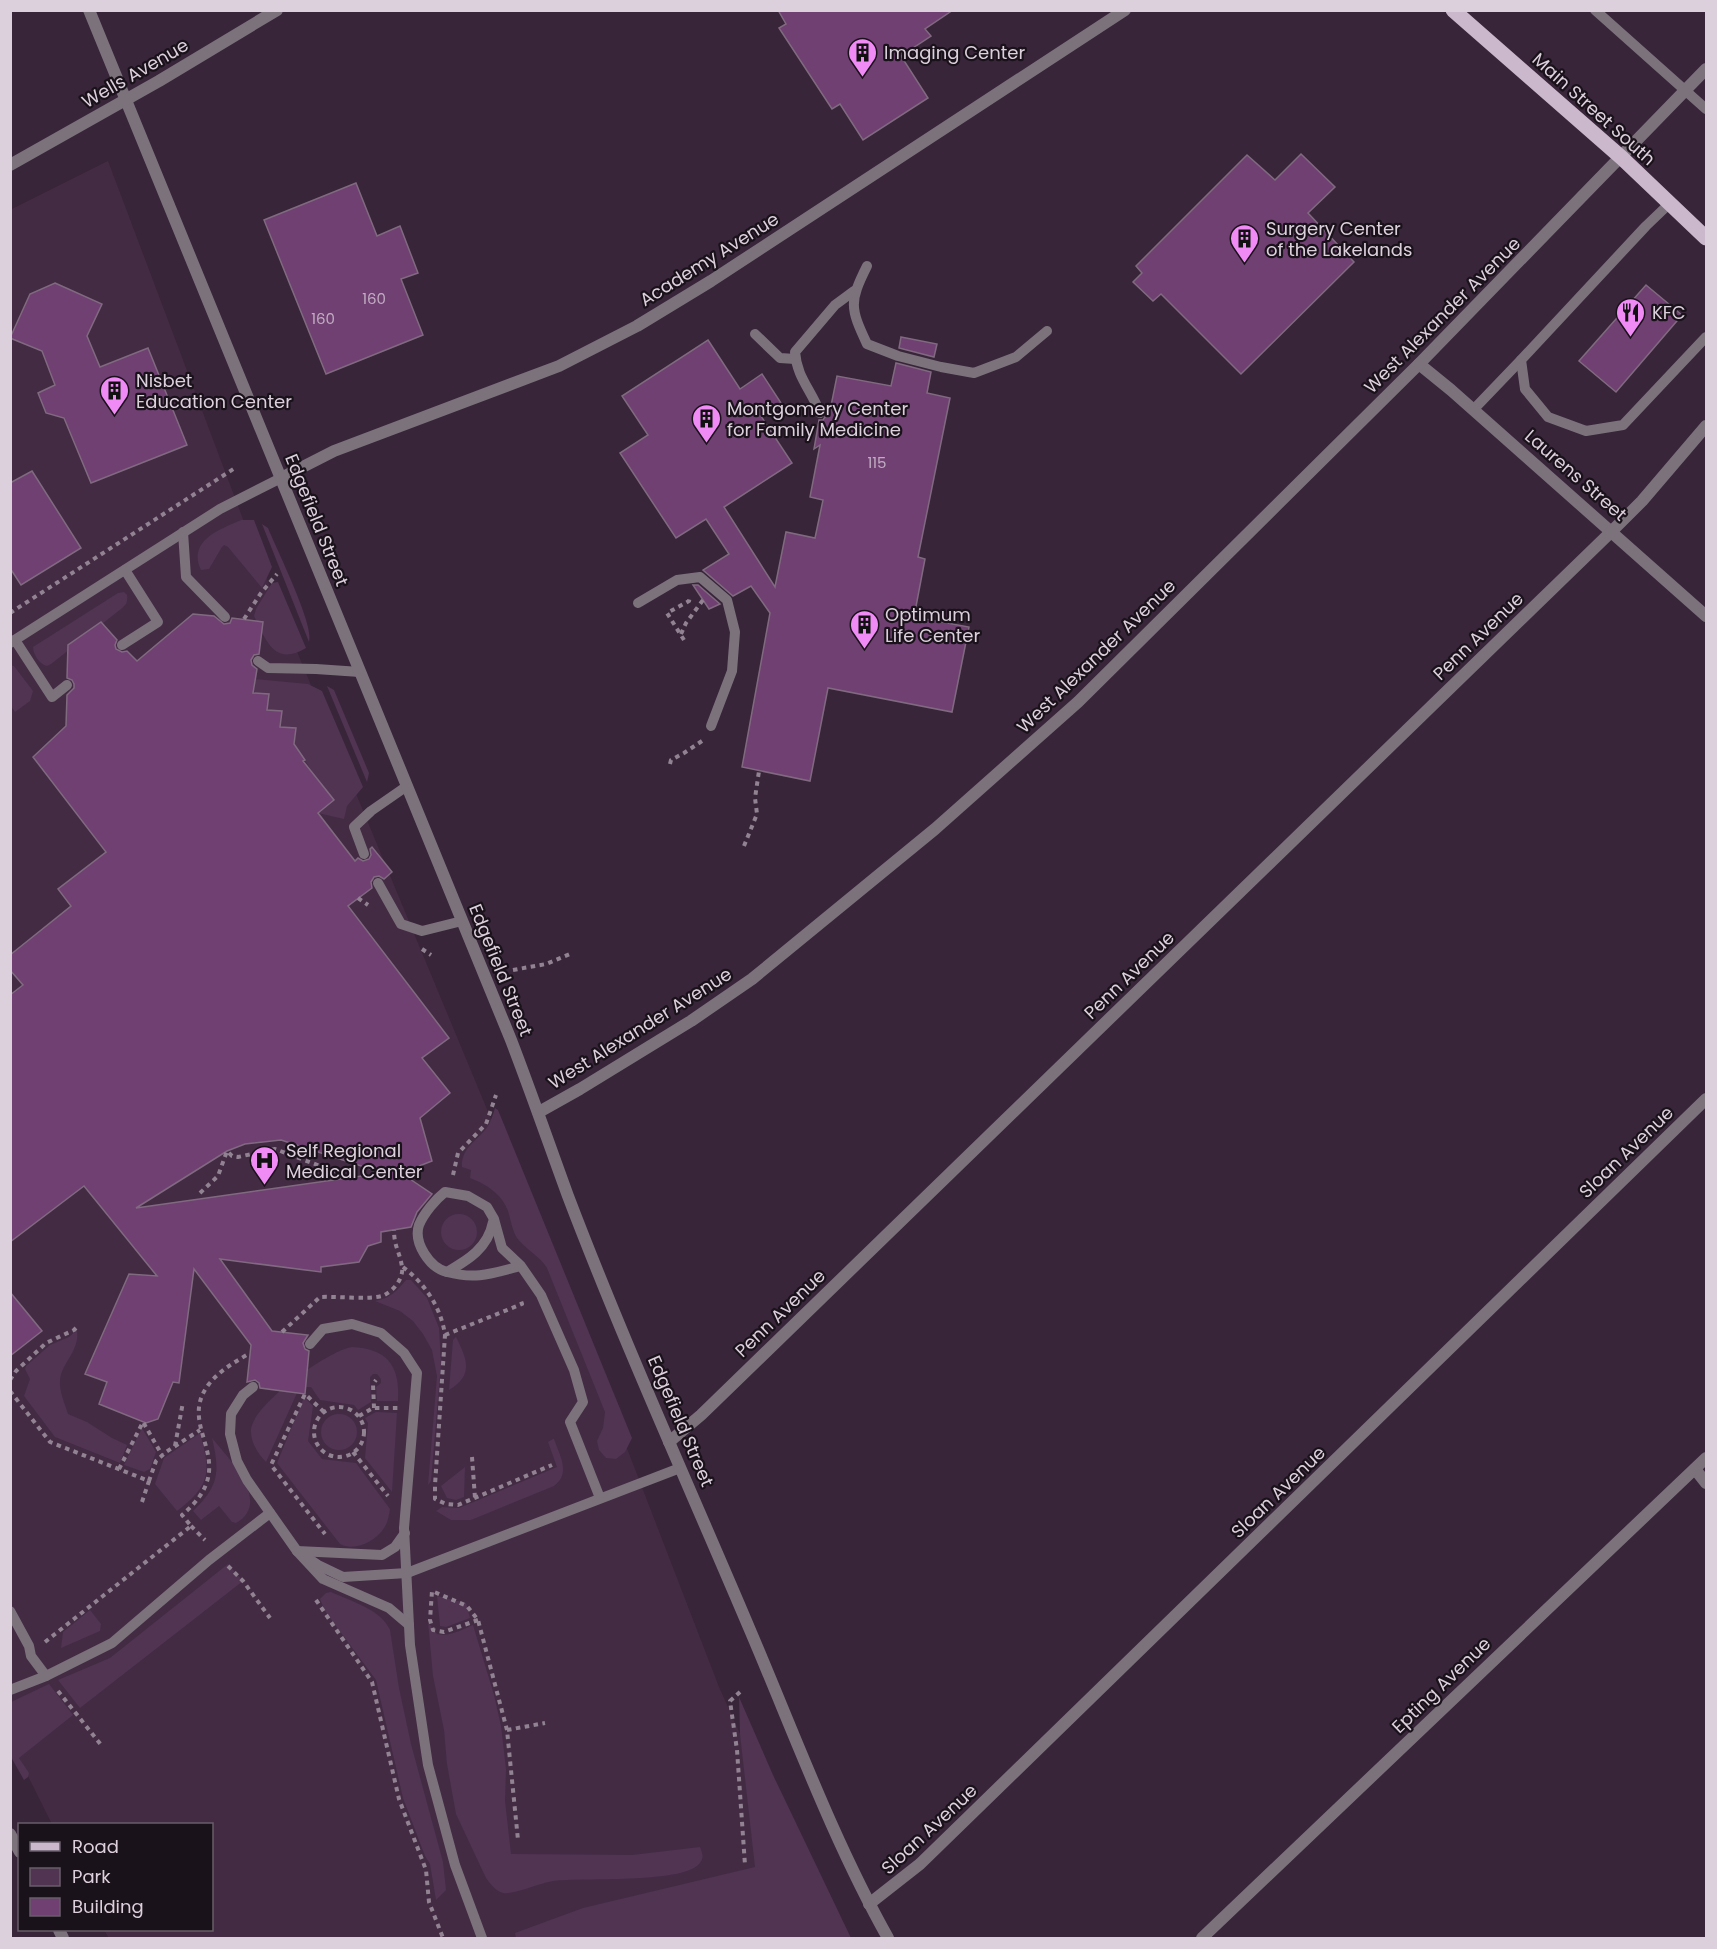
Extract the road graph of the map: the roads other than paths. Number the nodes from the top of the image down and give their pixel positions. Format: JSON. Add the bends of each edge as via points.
{"nodes":[{"id":1,"x":89,"y":10,"type":"edge"},
{"id":2,"x":277,"y":10,"type":"edge"},
{"id":3,"x":1125,"y":10,"type":"edge"},
{"id":4,"x":1453,"y":10,"type":"edge"},
{"id":5,"x":1595,"y":10,"type":"edge"},
{"id":6,"x":1707,"y":69,"type":"edge"},
{"id":7,"x":1685,"y":90,"type":"junction"},
{"id":8,"x":126,"y":99,"type":"junction"},
{"id":9,"x":1707,"y":109,"type":"edge"},
{"id":10,"x":1622,"y":158,"type":"junction"},
{"id":11,"x":10,"y":165,"type":"edge"},
{"id":12,"x":1670,"y":203,"type":"junction"},
{"id":13,"x":1707,"y":238,"type":"edge"},
{"id":14,"x":867,"y":266,"type":"dead end"},
{"id":15,"x":854,"y":291,"type":"junction"},
{"id":16,"x":1047,"y":331,"type":"dead end"},
{"id":17,"x":755,"y":334,"type":"dead end"},
{"id":18,"x":1707,"y":337,"type":"edge"},
{"id":19,"x":795,"y":359,"type":"junction"},
{"id":20,"x":1521,"y":360,"type":"junction"},
{"id":21,"x":1419,"y":364,"type":"junction"},
{"id":22,"x":1474,"y":410,"type":"junction"},
{"id":23,"x":820,"y":412,"type":"dead end"},
{"id":24,"x":1707,"y":426,"type":"edge"},
{"id":25,"x":281,"y":478,"type":"junction"},
{"id":26,"x":1612,"y":531,"type":"junction"},
{"id":27,"x":183,"y":532,"type":"junction"},
{"id":28,"x":125,"y":570,"type":"junction"},
{"id":29,"x":638,"y":603,"type":"dead end"},
{"id":30,"x":1707,"y":616,"type":"edge"},
{"id":31,"x":225,"y":617,"type":"dead end"},
{"id":32,"x":13,"y":642,"type":"edge"},
{"id":33,"x":122,"y":645,"type":"dead end"},
{"id":34,"x":258,"y":661,"type":"dead end"},
{"id":35,"x":360,"y":672,"type":"junction"},
{"id":36,"x":67,"y":685,"type":"dead end"},
{"id":37,"x":710,"y":730,"type":"road end"},
{"id":38,"x":406,"y":786,"type":"junction"},
{"id":39,"x":364,"y":854,"type":"dead end"},
{"id":40,"x":378,"y":883,"type":"dead end"},
{"id":41,"x":462,"y":921,"type":"junction"},
{"id":42,"x":1707,"y":1098,"type":"edge"},
{"id":43,"x":539,"y":1112,"type":"junction"},
{"id":44,"x":494,"y":1219,"type":"junction"},
{"id":45,"x":521,"y":1266,"type":"junction"},
{"id":46,"x":447,"y":1272,"type":"junction"},
{"id":47,"x":310,"y":1344,"type":"dead end"},
{"id":48,"x":253,"y":1387,"type":"dead end"},
{"id":49,"x":669,"y":1442,"type":"junction"},
{"id":50,"x":1707,"y":1458,"type":"edge"},
{"id":51,"x":680,"y":1468,"type":"junction"},
{"id":52,"x":1695,"y":1469,"type":"junction"},
{"id":53,"x":1707,"y":1483,"type":"edge"},
{"id":54,"x":600,"y":1498,"type":"junction"},
{"id":55,"x":270,"y":1513,"type":"junction"},
{"id":56,"x":405,"y":1533,"type":"junction"},
{"id":57,"x":297,"y":1551,"type":"junction"},
{"id":58,"x":313,"y":1564,"type":"junction"},
{"id":59,"x":406,"y":1573,"type":"junction"},
{"id":60,"x":10,"y":1611,"type":"edge"},
{"id":61,"x":409,"y":1625,"type":"junction"},
{"id":62,"x":46,"y":1676,"type":"junction"},
{"id":63,"x":10,"y":1690,"type":"edge"},
{"id":64,"x":10,"y":1834,"type":"edge"},
{"id":65,"x":18,"y":1848,"type":"edge"},
{"id":66,"x":869,"y":1904,"type":"junction"},
{"id":67,"x":482,"y":1938,"type":"edge"},
{"id":68,"x":888,"y":1938,"type":"edge"},
{"id":69,"x":1204,"y":1938,"type":"edge"}],
"edges":[{"from":1,"to":8,"type":"street","name":"Edgefield Street"},
{"from":2,"to":8,"type":"street","name":"Wells Avenue"},
{"from":3,"to":25,"type":"street","name":"Academy Avenue","via":[[637,326],[559,366],[334,451]]},
{"from":4,"to":10,"type":"main road","name":"Main Street South"},
{"from":5,"to":7,"type":"lane"},
{"from":6,"to":7,"type":"street","name":"West Alexander Avenue"},
{"from":7,"to":9,"type":"lane"},
{"from":7,"to":10,"type":"street","name":"West Alexander Avenue"},
{"from":8,"to":11,"type":"street","name":"Wells Avenue"},
{"from":8,"to":25,"type":"street","name":"Edgefield Street"},
{"from":10,"to":12,"type":"main road","name":"Main Street South"},
{"from":10,"to":21,"type":"street","name":"West Alexander Avenue"},
{"from":12,"to":13,"type":"main road","name":"Main Street South"},
{"from":12,"to":20,"type":"lane"},
{"from":14,"to":15,"type":"lane"},
{"from":15,"to":16,"type":"lane","via":[[854,317],[867,344],[941,367],[974,373],[1016,357]]},
{"from":15,"to":19,"type":"lane","via":[[835,305],[795,352]]},
{"from":17,"to":19,"type":"lane","via":[[780,358]]},
{"from":18,"to":20,"type":"lane","via":[[1623,425],[1586,431],[1548,417],[1525,389]]},
{"from":19,"to":23,"type":"lane"},
{"from":20,"to":22,"type":"lane"},
{"from":21,"to":22,"type":"street","name":"Laurens Street"},
{"from":21,"to":43,"type":"street","name":"West Alexander Avenue","via":[[1078,702],[935,829],[752,979],[691,1021]]},
{"from":22,"to":26,"type":"street","name":"Laurens Street"},
{"from":24,"to":26,"type":"street","name":"Penn Avenue"},
{"from":25,"to":27,"type":"lane"},
{"from":25,"to":35,"type":"street","name":"Edgefield Street"},
{"from":26,"to":30,"type":"street","name":"Laurens Street"},
{"from":26,"to":49,"type":"street","name":"Penn Avenue","via":[[701,1416]]},
{"from":27,"to":28,"type":"lane"},
{"from":27,"to":31,"type":"lane","via":[[186,577]]},
{"from":28,"to":32,"type":"lane"},
{"from":28,"to":33,"type":"lane","via":[[158,622]]},
{"from":29,"to":37,"type":"lane","via":[[677,580],[700,577],[728,600],[735,632],[732,671]]},
{"from":32,"to":36,"type":"lane","via":[[52,697]]},
{"from":34,"to":35,"type":"lane","via":[[268,668]]},
{"from":35,"to":38,"type":"street","name":"Edgefield Street"},
{"from":38,"to":39,"type":"lane","via":[[354,827]]},
{"from":38,"to":41,"type":"street","name":"Edgefield Street"},
{"from":40,"to":41,"type":"lane","via":[[401,924],[422,931]]},
{"from":41,"to":43,"type":"street","name":"Edgefield Street"},
{"from":42,"to":66,"type":"street","name":"Sloan Avenue","via":[[920,1864]]},
{"from":43,"to":49,"type":"street","name":"Edgefield Street","via":[[568,1196]]},
{"from":44,"to":45,"type":"lane","via":[[502,1248]]},
{"from":44,"to":46,"type":"lane","via":[[485,1244]]},
{"from":44,"to":46,"type":"lane","via":[[487,1207],[468,1196],[446,1192],[438,1197],[419,1225],[419,1241],[432,1265]]},
{"from":45,"to":46,"type":"lane","via":[[481,1277]]},
{"from":45,"to":54,"type":"lane","via":[[541,1295],[574,1370],[583,1402],[570,1422]]},
{"from":47,"to":56,"type":"lane","via":[[323,1329],[352,1324],[381,1333],[404,1353],[417,1372]]},
{"from":48,"to":55,"type":"lane","via":[[231,1414],[230,1434],[237,1461]]},
{"from":49,"to":51,"type":"street","name":"Edgefield Street"},
{"from":50,"to":52,"type":"street","name":"Epting Avenue"},
{"from":51,"to":54,"type":"lane"},
{"from":51,"to":66,"type":"street","name":"Edgefield Street"},
{"from":52,"to":53,"type":"street"},
{"from":52,"to":69,"type":"street","name":"Epting Avenue"},
{"from":54,"to":59,"type":"lane"},
{"from":55,"to":57,"type":"lane"},
{"from":55,"to":62,"type":"lane","via":[[112,1643]]},
{"from":56,"to":57,"type":"lane","via":[[395,1547],[382,1555]]},
{"from":56,"to":59,"type":"lane"},
{"from":57,"to":58,"type":"lane"},
{"from":58,"to":59,"type":"lane","via":[[344,1577]]},
{"from":58,"to":61,"type":"lane","via":[[322,1579],[389,1608]]},
{"from":59,"to":61,"type":"lane"},
{"from":60,"to":62,"type":"lane","via":[[31,1656]]},
{"from":61,"to":67,"type":"lane","via":[[428,1765],[454,1865]]},
{"from":62,"to":63,"type":"lane"},
{"from":64,"to":65,"type":"street"},
{"from":66,"to":68,"type":"street","name":"Edgefield Street"}]}
